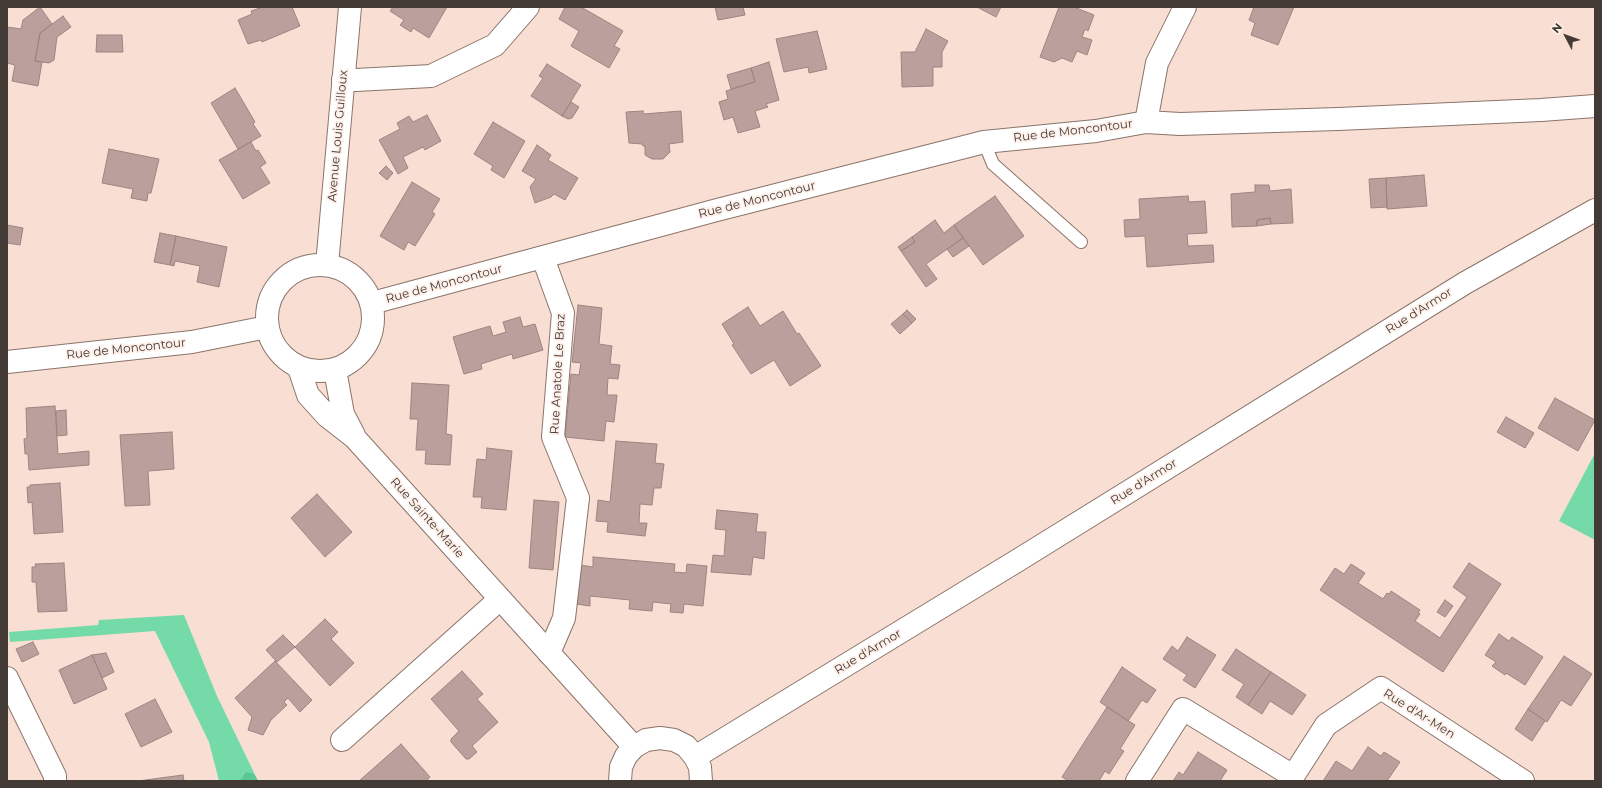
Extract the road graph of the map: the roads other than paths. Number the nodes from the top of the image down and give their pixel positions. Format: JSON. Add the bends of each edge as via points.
{"nodes":[{"id":1,"x":350,"y":7,"type":"edge"},
{"id":2,"x":528,"y":7,"type":"edge"},
{"id":3,"x":1185,"y":7,"type":"edge"},
{"id":4,"x":343,"y":80,"type":"junction"},
{"id":5,"x":1595,"y":106,"type":"edge"},
{"id":6,"x":1146,"y":122,"type":"junction"},
{"id":7,"x":984,"y":142,"type":"junction"},
{"id":8,"x":1595,"y":210,"type":"edge"},
{"id":9,"x":1081,"y":242,"type":"dead end"},
{"id":10,"x":543,"y":258,"type":"junction"},
{"id":11,"x":327,"y":265,"type":"junction"},
{"id":12,"x":372,"y":303,"type":"junction"},
{"id":13,"x":267,"y":327,"type":"junction"},
{"id":14,"x":7,"y":362,"type":"edge"},
{"id":15,"x":299,"y":368,"type":"junction"},
{"id":16,"x":335,"y":370,"type":"junction"},
{"id":17,"x":354,"y":437,"type":"junction"},
{"id":18,"x":500,"y":599,"type":"junction"},
{"id":19,"x":549,"y":653,"type":"junction"},
{"id":20,"x":7,"y":678,"type":"edge"},
{"id":21,"x":342,"y":740,"type":"dead end"},
{"id":22,"x":634,"y":747,"type":"junction"},
{"id":23,"x":696,"y":757,"type":"junction"},
{"id":24,"x":1291,"y":779,"type":"edge"},
{"id":25,"x":55,"y":781,"type":"edge"},
{"id":26,"x":620,"y":781,"type":"edge"},
{"id":27,"x":701,"y":781,"type":"edge"},
{"id":28,"x":1137,"y":781,"type":"edge"},
{"id":29,"x":1523,"y":781,"type":"edge"}],
"edges":[{"from":1,"to":4,"type":"street","name":"Avenue Louis Guilloux"},
{"from":2,"to":4,"type":"street","via":[[495,45],[431,76]]},
{"from":3,"to":6,"type":"street","via":[[1157,63]]},
{"from":4,"to":11,"type":"street","name":"Avenue Louis Guilloux"},
{"from":5,"to":6,"type":"street","name":"Rue de Moncontour","via":[[1180,124]]},
{"from":6,"to":7,"type":"street","name":"Rue de Moncontour","via":[[1096,131]]},
{"from":7,"to":9,"type":"lane","via":[[993,164]]},
{"from":7,"to":10,"type":"street","name":"Rue de Moncontour","via":[[717,210]]},
{"from":8,"to":23,"type":"street","name":"Rue d'Armor","via":[[1465,283]]},
{"from":10,"to":12,"type":"street","name":"Rue de Moncontour"},
{"from":10,"to":19,"type":"street","name":"Rue Anatole Le Braz","via":[[563,313],[553,437],[578,498],[564,618]]},
{"from":11,"to":12,"type":"street","via":[[341,269],[354,277],[365,289]]},
{"from":11,"to":13,"type":"street","via":[[310,266],[294,271],[281,281],[272,295],[267,311]]},
{"from":12,"to":16,"type":"street","via":[[374,319],[371,336],[363,351],[350,363]]},
{"from":13,"to":14,"type":"street","name":"Rue de Moncontour","via":[[192,342]]},
{"from":13,"to":15,"type":"street","via":[[273,344],[284,358]]},
{"from":15,"to":16,"type":"street","via":[[317,372]]},
{"from":15,"to":17,"type":"street","name":"Rue Sainte-Marie","via":[[308,395],[327,416]]},
{"from":16,"to":17,"type":"street","name":"Rue Sainte-Marie","via":[[343,414]]},
{"from":17,"to":18,"type":"street","name":"Rue Sainte-Marie"},
{"from":18,"to":19,"type":"street","name":"Rue Sainte-Marie"},
{"from":18,"to":21,"type":"street"},
{"from":19,"to":22,"type":"street","name":"Rue Sainte-Marie"},
{"from":20,"to":25,"type":"street","via":[[55,776]]},
{"from":22,"to":23,"type":"street","via":[[646,740],[674,740],[686,746]]},
{"from":22,"to":26,"type":"street","via":[[621,767]]},
{"from":23,"to":27,"type":"street"},
{"from":24,"to":28,"type":"street","name":"Rue d'Ar-Men","via":[[1183,709]]},
{"from":24,"to":29,"type":"street","name":"Rue d'Ar-Men","via":[[1326,725],[1380,688]]}]}
